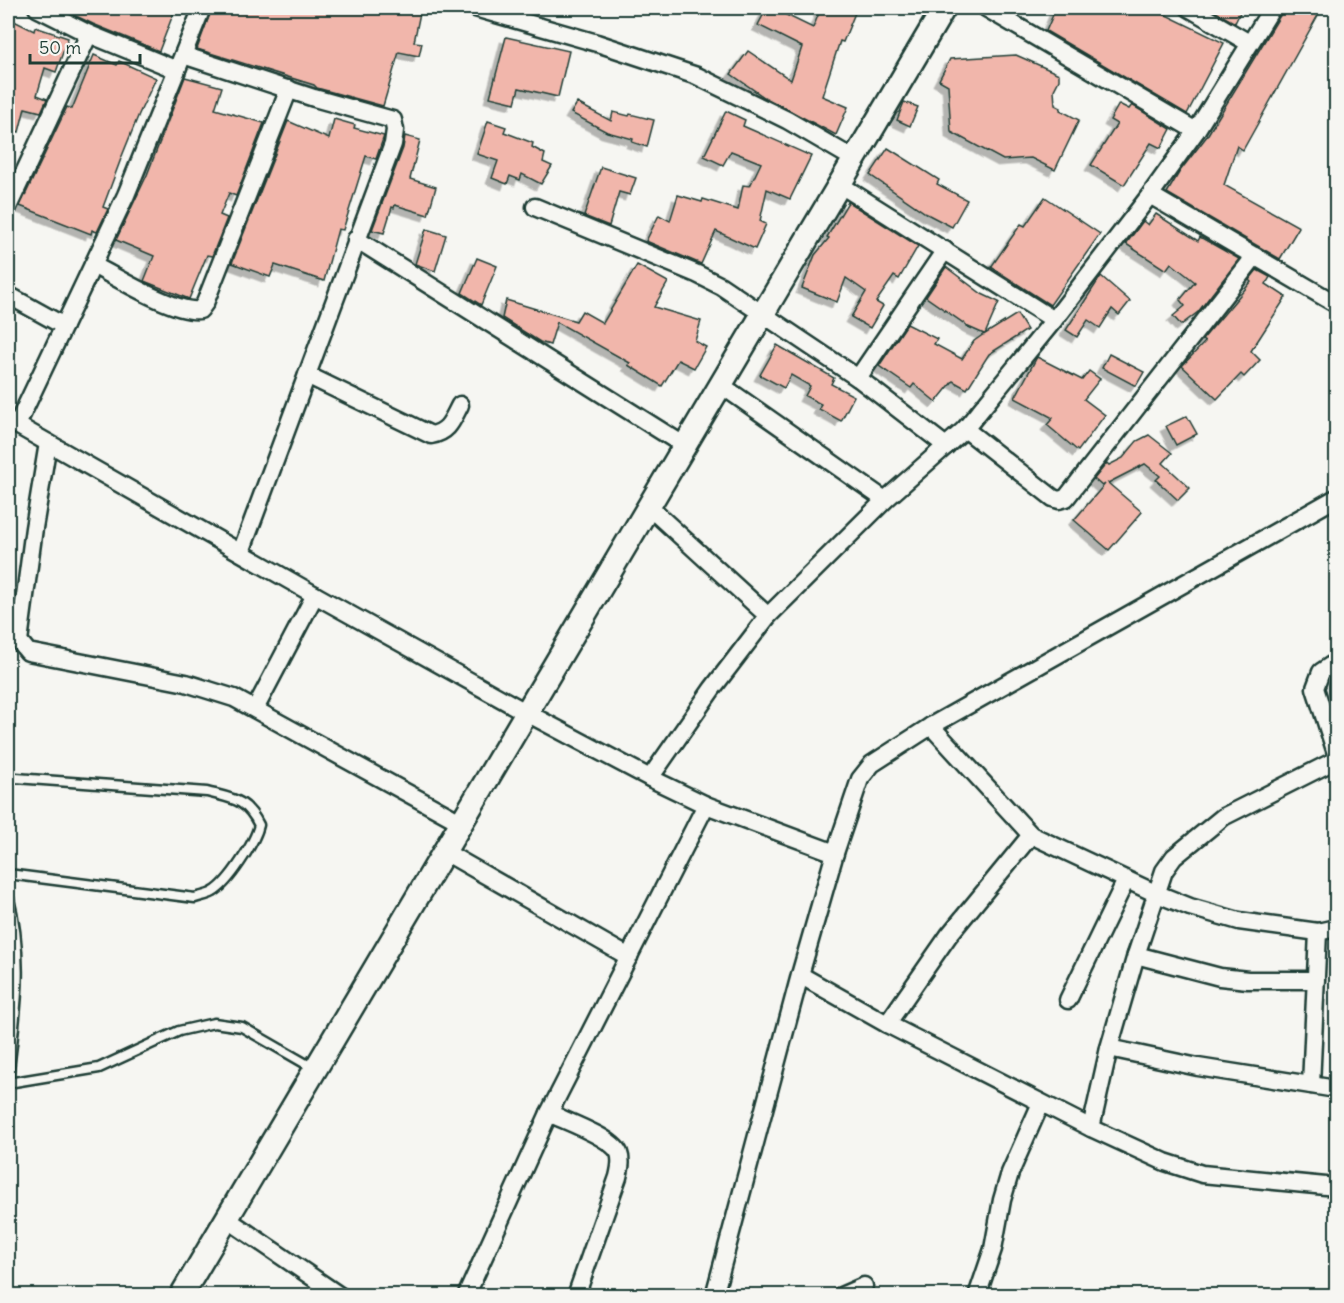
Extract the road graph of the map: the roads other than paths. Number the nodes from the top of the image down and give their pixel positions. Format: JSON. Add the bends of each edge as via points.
{"nodes":[{"id":1,"x":37,"y":8,"type":"edge"},
{"id":2,"x":202,"y":8,"type":"edge"},
{"id":3,"x":475,"y":8,"type":"edge"},
{"id":4,"x":944,"y":8,"type":"edge"},
{"id":5,"x":986,"y":8,"type":"edge"},
{"id":6,"x":1189,"y":8,"type":"edge"},
{"id":7,"x":1272,"y":8,"type":"edge"},
{"id":8,"x":89,"y":34,"type":"junction"},
{"id":9,"x":1250,"y":43,"type":"junction"},
{"id":10,"x":180,"y":63,"type":"junction"},
{"id":11,"x":289,"y":89,"type":"junction"},
{"id":12,"x":1196,"y":131,"type":"junction"},
{"id":13,"x":854,"y":159,"type":"junction"},
{"id":14,"x":839,"y":184,"type":"junction"},
{"id":15,"x":1150,"y":195,"type":"junction"},
{"id":16,"x":8,"y":207,"type":"edge"},
{"id":17,"x":535,"y":207,"type":"dead end"},
{"id":18,"x":356,"y":239,"type":"junction"},
{"id":19,"x":945,"y":250,"type":"junction"},
{"id":20,"x":1255,"y":256,"type":"junction"},
{"id":21,"x":93,"y":266,"type":"junction"},
{"id":22,"x":8,"y":295,"type":"edge"},
{"id":23,"x":1336,"y":304,"type":"edge"},
{"id":24,"x":762,"y":314,"type":"junction"},
{"id":25,"x":1054,"y":320,"type":"junction"},
{"id":26,"x":64,"y":326,"type":"junction"},
{"id":27,"x":307,"y":375,"type":"junction"},
{"id":28,"x":858,"y":378,"type":"junction"},
{"id":29,"x":721,"y":385,"type":"junction"},
{"id":30,"x":460,"y":405,"type":"dead end"},
{"id":31,"x":12,"y":422,"type":"edge"},
{"id":32,"x":965,"y":429,"type":"junction"},
{"id":33,"x":48,"y":443,"type":"junction"},
{"id":34,"x":685,"y":446,"type":"junction"},
{"id":35,"x":946,"y":446,"type":"junction"},
{"id":36,"x":1336,"y":498,"type":"edge"},
{"id":37,"x":885,"y":500,"type":"junction"},
{"id":38,"x":649,"y":507,"type":"junction"},
{"id":39,"x":241,"y":552,"type":"junction"},
{"id":40,"x":315,"y":595,"type":"junction"},
{"id":41,"x":24,"y":599,"type":"junction"},
{"id":42,"x":8,"y":606,"type":"edge"},
{"id":43,"x":768,"y":616,"type":"junction"},
{"id":44,"x":1336,"y":662,"type":"edge"},
{"id":45,"x":255,"y":709,"type":"junction"},
{"id":46,"x":527,"y":713,"type":"junction"},
{"id":47,"x":931,"y":726,"type":"junction"},
{"id":48,"x":1336,"y":753,"type":"edge"},
{"id":49,"x":1336,"y":760,"type":"edge"},
{"id":50,"x":650,"y":778,"type":"junction"},
{"id":51,"x":8,"y":781,"type":"edge"},
{"id":52,"x":706,"y":805,"type":"junction"},
{"id":53,"x":462,"y":823,"type":"junction"},
{"id":54,"x":1031,"y":835,"type":"junction"},
{"id":55,"x":445,"y":852,"type":"junction"},
{"id":56,"x":835,"y":853,"type":"junction"},
{"id":57,"x":8,"y":874,"type":"edge"},
{"id":58,"x":1126,"y":880,"type":"junction"},
{"id":59,"x":1155,"y":893,"type":"junction"},
{"id":60,"x":8,"y":894,"type":"edge"},
{"id":61,"x":1336,"y":928,"type":"edge"},
{"id":62,"x":1318,"y":932,"type":"junction"},
{"id":63,"x":1136,"y":955,"type":"junction"},
{"id":64,"x":629,"y":957,"type":"junction"},
{"id":65,"x":800,"y":975,"type":"junction"},
{"id":66,"x":1316,"y":980,"type":"junction"},
{"id":67,"x":1068,"y":1000,"type":"dead end"},
{"id":68,"x":887,"y":1024,"type":"junction"},
{"id":69,"x":1109,"y":1048,"type":"junction"},
{"id":70,"x":315,"y":1070,"type":"junction"},
{"id":71,"x":8,"y":1077,"type":"edge"},
{"id":72,"x":8,"y":1083,"type":"edge"},
{"id":73,"x":1311,"y":1085,"type":"junction"},
{"id":74,"x":1336,"y":1089,"type":"edge"},
{"id":75,"x":1041,"y":1103,"type":"junction"},
{"id":76,"x":549,"y":1113,"type":"junction"},
{"id":77,"x":1091,"y":1128,"type":"junction"},
{"id":78,"x":1336,"y":1187,"type":"edge"},
{"id":79,"x":227,"y":1219,"type":"junction"},
{"id":80,"x":864,"y":1286,"type":"dead end"},
{"id":81,"x":181,"y":1296,"type":"edge"},
{"id":82,"x":340,"y":1296,"type":"edge"},
{"id":83,"x":466,"y":1296,"type":"edge"},
{"id":84,"x":576,"y":1296,"type":"edge"},
{"id":85,"x":714,"y":1296,"type":"edge"},
{"id":86,"x":842,"y":1296,"type":"edge"},
{"id":87,"x":977,"y":1296,"type":"edge"}],
"edges":[{"from":1,"to":8,"type":"street"},
{"from":2,"to":10,"type":"street"},
{"from":3,"to":13,"type":"street","via":[[697,76],[787,120]]},
{"from":4,"to":13,"type":"main road"},
{"from":5,"to":12,"type":"street"},
{"from":6,"to":9,"type":"street"},
{"from":7,"to":9,"type":"street"},
{"from":8,"to":10,"type":"street"},
{"from":8,"to":16,"type":"street"},
{"from":9,"to":12,"type":"street"},
{"from":10,"to":11,"type":"street"},
{"from":10,"to":21,"type":"street"},
{"from":11,"to":18,"type":"street","via":[[393,120],[393,144]]},
{"from":11,"to":21,"type":"street","via":[[200,310],[192,312],[167,304]]},
{"from":12,"to":15,"type":"street"},
{"from":13,"to":14,"type":"main road"},
{"from":14,"to":19,"type":"street"},
{"from":14,"to":24,"type":"main road"},
{"from":15,"to":20,"type":"street"},
{"from":15,"to":25,"type":"street"},
{"from":17,"to":24,"type":"street","via":[[697,274]]},
{"from":18,"to":27,"type":"street"},
{"from":18,"to":34,"type":"street"},
{"from":19,"to":25,"type":"street"},
{"from":19,"to":28,"type":"street"},
{"from":20,"to":23,"type":"street"},
{"from":20,"to":32,"type":"street","via":[[1066,498],[1053,498]]},
{"from":21,"to":26,"type":"street"},
{"from":22,"to":26,"type":"street"},
{"from":24,"to":28,"type":"street"},
{"from":24,"to":29,"type":"main road"},
{"from":25,"to":32,"type":"street"},
{"from":26,"to":31,"type":"street"},
{"from":27,"to":30,"type":"street","via":[[431,435],[442,433]]},
{"from":27,"to":39,"type":"street"},
{"from":28,"to":35,"type":"street"},
{"from":29,"to":34,"type":"main road"},
{"from":29,"to":37,"type":"street"},
{"from":31,"to":33,"type":"street"},
{"from":32,"to":35,"type":"street"},
{"from":33,"to":39,"type":"street"},
{"from":33,"to":41,"type":"street"},
{"from":34,"to":38,"type":"main road"},
{"from":35,"to":37,"type":"street"},
{"from":36,"to":47,"type":"street"},
{"from":37,"to":43,"type":"street"},
{"from":38,"to":43,"type":"street"},
{"from":38,"to":46,"type":"main road"},
{"from":39,"to":40,"type":"street"},
{"from":40,"to":45,"type":"street"},
{"from":40,"to":46,"type":"street"},
{"from":41,"to":42,"type":"street"},
{"from":41,"to":45,"type":"street","via":[[19,641],[28,652],[186,683]]},
{"from":43,"to":50,"type":"street"},
{"from":44,"to":48,"type":"street","via":[[1321,672],[1315,687]]},
{"from":45,"to":53,"type":"street"},
{"from":46,"to":50,"type":"street"},
{"from":46,"to":53,"type":"main road"},
{"from":47,"to":54,"type":"street"},
{"from":47,"to":56,"type":"street","via":[[872,764],[860,779]]},
{"from":49,"to":59,"type":"street","via":[[1222,817],[1174,857]]},
{"from":50,"to":52,"type":"street"},
{"from":51,"to":57,"type":"lane","via":[[16,778],[207,792],[238,800],[251,810],[259,825],[256,837],[234,871],[215,891],[195,898]]},
{"from":52,"to":56,"type":"street"},
{"from":52,"to":64,"type":"street"},
{"from":53,"to":55,"type":"main road"},
{"from":54,"to":58,"type":"street"},
{"from":54,"to":68,"type":"street","via":[[949,935]]},
{"from":55,"to":64,"type":"street"},
{"from":55,"to":70,"type":"main road"},
{"from":56,"to":65,"type":"street"},
{"from":58,"to":59,"type":"street"},
{"from":58,"to":67,"type":"street"},
{"from":59,"to":62,"type":"street","via":[[1239,921]]},
{"from":59,"to":63,"type":"street"},
{"from":60,"to":71,"type":"lane","via":[[19,961]]},
{"from":61,"to":62,"type":"street"},
{"from":62,"to":66,"type":"street"},
{"from":63,"to":66,"type":"street","via":[[1221,977]]},
{"from":63,"to":69,"type":"street"},
{"from":64,"to":76,"type":"street"},
{"from":65,"to":68,"type":"street"},
{"from":65,"to":85,"type":"street"},
{"from":66,"to":73,"type":"street"},
{"from":68,"to":75,"type":"street"},
{"from":69,"to":73,"type":"street"},
{"from":69,"to":77,"type":"street"},
{"from":70,"to":72,"type":"lane","via":[[242,1028],[214,1023],[179,1031],[99,1068]]},
{"from":70,"to":79,"type":"main road"},
{"from":73,"to":74,"type":"street"},
{"from":75,"to":77,"type":"street"},
{"from":75,"to":87,"type":"street","via":[[1010,1173],[993,1249]]},
{"from":76,"to":83,"type":"street"},
{"from":76,"to":84,"type":"street","via":[[614,1146],[621,1163]]},
{"from":77,"to":78,"type":"street","via":[[1165,1162],[1202,1174]]},
{"from":79,"to":81,"type":"main road"},
{"from":79,"to":82,"type":"street"},
{"from":80,"to":86,"type":"street"}]}
